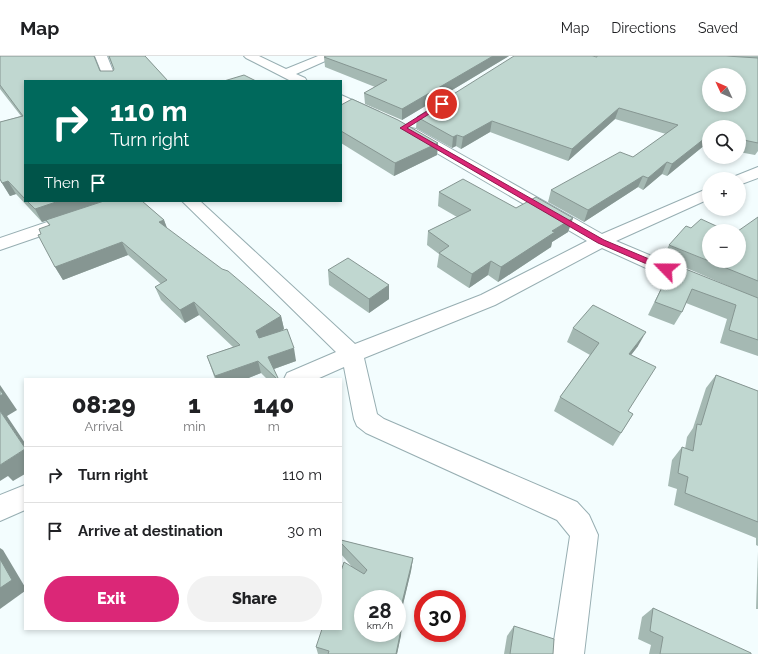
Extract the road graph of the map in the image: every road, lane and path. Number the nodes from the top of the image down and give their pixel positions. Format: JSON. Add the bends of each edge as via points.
{"nodes":[{"id":1,"x":101,"y":56,"type":"edge"},
{"id":2,"x":250,"y":56,"type":"edge"},
{"id":3,"x":328,"y":56,"type":"edge"},
{"id":4,"x":285,"y":74,"type":"junction"},
{"id":5,"x":111,"y":80,"type":"edge"},
{"id":6,"x":299,"y":80,"type":"edge"},
{"id":7,"x":342,"y":99,"type":"edge"},
{"id":8,"x":758,"y":172,"type":"edge"},
{"id":9,"x":746,"y":177,"type":"edge"},
{"id":10,"x":702,"y":197,"type":"edge"},
{"id":11,"x":122,"y":202,"type":"edge"},
{"id":12,"x":191,"y":202,"type":"edge"},
{"id":13,"x":601,"y":241,"type":"junction"},
{"id":14,"x":0,"y":244,"type":"edge"},
{"id":15,"x":710,"y":289,"type":"edge"},
{"id":16,"x":352,"y":354,"type":"junction"},
{"id":17,"x":297,"y":378,"type":"edge"},
{"id":18,"x":24,"y":497,"type":"edge"},
{"id":19,"x":0,"y":508,"type":"edge"},
{"id":20,"x":568,"y":654,"type":"edge"}],
"edges":[{"from":1,"to":5,"type":"street"},
{"from":2,"to":4,"type":"street"},
{"from":3,"to":4,"type":"street"},
{"from":4,"to":6,"type":"street"},
{"from":7,"to":13,"type":"street","via":[[401,123]]},
{"from":8,"to":9,"type":"street"},
{"from":10,"to":13,"type":"street"},
{"from":11,"to":14,"type":"street"},
{"from":12,"to":16,"type":"street"},
{"from":13,"to":15,"type":"street"},
{"from":13,"to":16,"type":"street","via":[[488,300]]},
{"from":16,"to":17,"type":"street"},
{"from":16,"to":20,"type":"street","via":[[366,419],[375,426],[567,511],[580,524],[584,535]]},
{"from":18,"to":19,"type":"street"}]}
